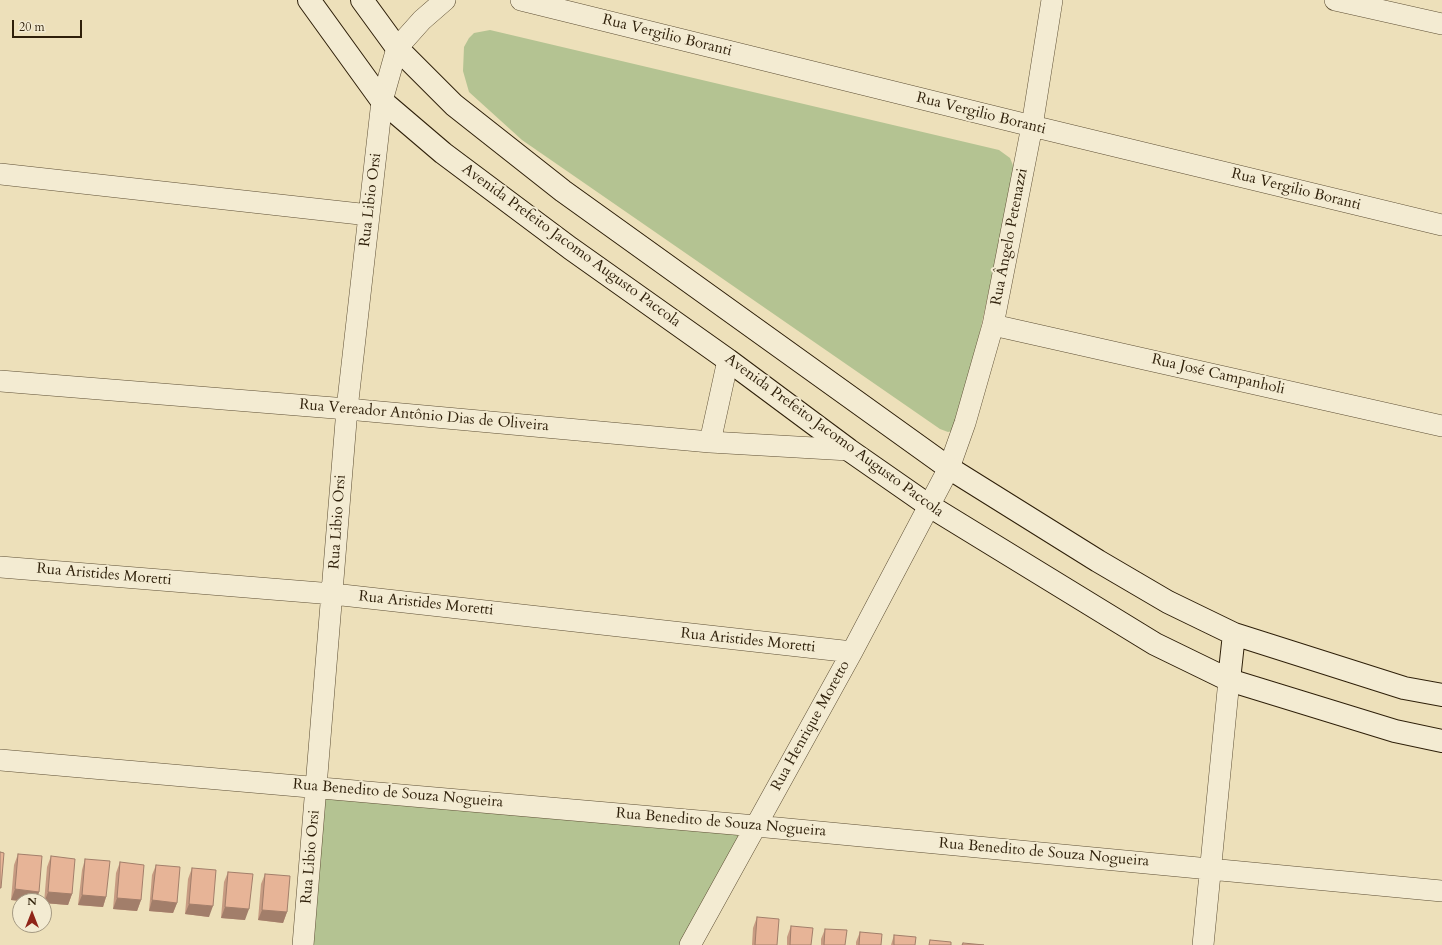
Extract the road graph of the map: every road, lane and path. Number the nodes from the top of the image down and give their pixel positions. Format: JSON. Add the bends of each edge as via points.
{"nodes":[{"id":1,"x":309,"y":0,"type":"edge"},
{"id":2,"x":362,"y":0,"type":"edge"},
{"id":3,"x":445,"y":0,"type":"edge"},
{"id":4,"x":521,"y":0,"type":"edge"},
{"id":5,"x":1052,"y":0,"type":"edge"},
{"id":6,"x":1335,"y":0,"type":"edge"},
{"id":7,"x":1442,"y":24,"type":"edge"},
{"id":8,"x":397,"y":48,"type":"junction"},
{"id":9,"x":382,"y":101,"type":"junction"},
{"id":10,"x":1032,"y":126,"type":"junction"},
{"id":11,"x":0,"y":174,"type":"edge"},
{"id":12,"x":369,"y":215,"type":"junction"},
{"id":13,"x":1442,"y":225,"type":"edge"},
{"id":14,"x":993,"y":325,"type":"junction"},
{"id":15,"x":728,"y":360,"type":"junction"},
{"id":16,"x":0,"y":381,"type":"edge"},
{"id":17,"x":347,"y":409,"type":"junction"},
{"id":18,"x":1442,"y":426,"type":"edge"},
{"id":19,"x":710,"y":442,"type":"junction"},
{"id":20,"x":849,"y":450,"type":"junction"},
{"id":21,"x":949,"y":468,"type":"junction"},
{"id":22,"x":928,"y":505,"type":"junction"},
{"id":23,"x":0,"y":567,"type":"edge"},
{"id":24,"x":333,"y":594,"type":"junction"},
{"id":25,"x":1234,"y":634,"type":"junction"},
{"id":26,"x":852,"y":652,"type":"junction"},
{"id":27,"x":1229,"y":680,"type":"junction"},
{"id":28,"x":1442,"y":695,"type":"edge"},
{"id":29,"x":1442,"y":741,"type":"edge"},
{"id":30,"x":0,"y":760,"type":"edge"},
{"id":31,"x":317,"y":787,"type":"junction"},
{"id":32,"x":756,"y":826,"type":"junction"},
{"id":33,"x":1210,"y":869,"type":"junction"},
{"id":34,"x":1442,"y":891,"type":"edge"},
{"id":35,"x":303,"y":945,"type":"edge"},
{"id":36,"x":690,"y":945,"type":"edge"},
{"id":37,"x":1203,"y":945,"type":"edge"}],
"edges":[{"from":1,"to":9,"type":"street","name":"Avenida Prefeito Jacomo Augusto Paccola"},
{"from":2,"to":8,"type":"street"},
{"from":3,"to":8,"type":"street","via":[[422,20]]},
{"from":4,"to":10,"type":"street","name":"Rua Vergilio Boranti"},
{"from":5,"to":10,"type":"street","name":"Rua Ângelo Petenazzi"},
{"from":6,"to":7,"type":"street"},
{"from":8,"to":9,"type":"street","name":"Rua Libio Orsi"},
{"from":8,"to":21,"type":"street","via":[[454,105],[563,190]]},
{"from":9,"to":12,"type":"street","name":"Rua Libio Orsi"},
{"from":9,"to":15,"type":"street","name":"Avenida Prefeito Jacomo Augusto Paccola","via":[[443,153],[544,229]]},
{"from":10,"to":13,"type":"street","name":"Rua Vergilio Boranti"},
{"from":10,"to":14,"type":"street","name":"Rua Ângelo Petenazzi"},
{"from":11,"to":12,"type":"street"},
{"from":12,"to":17,"type":"street","name":"Rua Libio Orsi"},
{"from":14,"to":18,"type":"street","name":"Rua José Campanholi"},
{"from":14,"to":21,"type":"street","name":"Rua Ângelo Petenazzi","via":[[965,423]]},
{"from":15,"to":19,"type":"street"},
{"from":15,"to":20,"type":"street","name":"Avenida Prefeito Jacomo Augusto Paccola"},
{"from":16,"to":17,"type":"street","name":"Rua Vereador Antônio Dias de Oliveira"},
{"from":17,"to":19,"type":"street","name":"Rua Vereador Antônio Dias de Oliveira"},
{"from":17,"to":24,"type":"street","name":"Rua Libio Orsi"},
{"from":19,"to":20,"type":"street","name":"Rua Vereador Antônio Dias de Oliveira"},
{"from":20,"to":22,"type":"street","name":"Avenida Prefeito Jacomo Augusto Paccola"},
{"from":21,"to":22,"type":"street","name":"Rua Ângelo Petenazzi"},
{"from":21,"to":25,"type":"street","via":[[1168,602]]},
{"from":22,"to":26,"type":"street","name":"Rua Henrique Moretto"},
{"from":22,"to":27,"type":"street","name":"Avenida Prefeito Jacomo Augusto Paccola","via":[[1155,644]]},
{"from":23,"to":24,"type":"street","name":"Rua Aristides Moretti"},
{"from":24,"to":26,"type":"street","name":"Rua Aristides Moretti"},
{"from":24,"to":31,"type":"street","name":"Rua Libio Orsi"},
{"from":25,"to":27,"type":"street"},
{"from":25,"to":28,"type":"street","via":[[1404,688]]},
{"from":26,"to":32,"type":"street","name":"Rua Henrique Moretto"},
{"from":27,"to":29,"type":"street","name":"Avenida Prefeito Jacomo Augusto Paccola","via":[[1395,731]]},
{"from":27,"to":33,"type":"street"},
{"from":30,"to":31,"type":"street","name":"Rua Benedito de Souza Nogueira"},
{"from":31,"to":32,"type":"street","name":"Rua Benedito de Souza Nogueira"},
{"from":31,"to":35,"type":"street","name":"Rua Libio Orsi"},
{"from":32,"to":33,"type":"street","name":"Rua Benedito de Souza Nogueira"},
{"from":32,"to":36,"type":"street","name":"Rua Henrique Moretto"},
{"from":33,"to":34,"type":"street","name":"Rua Benedito de Souza Nogueira"},
{"from":33,"to":37,"type":"street"}]}
